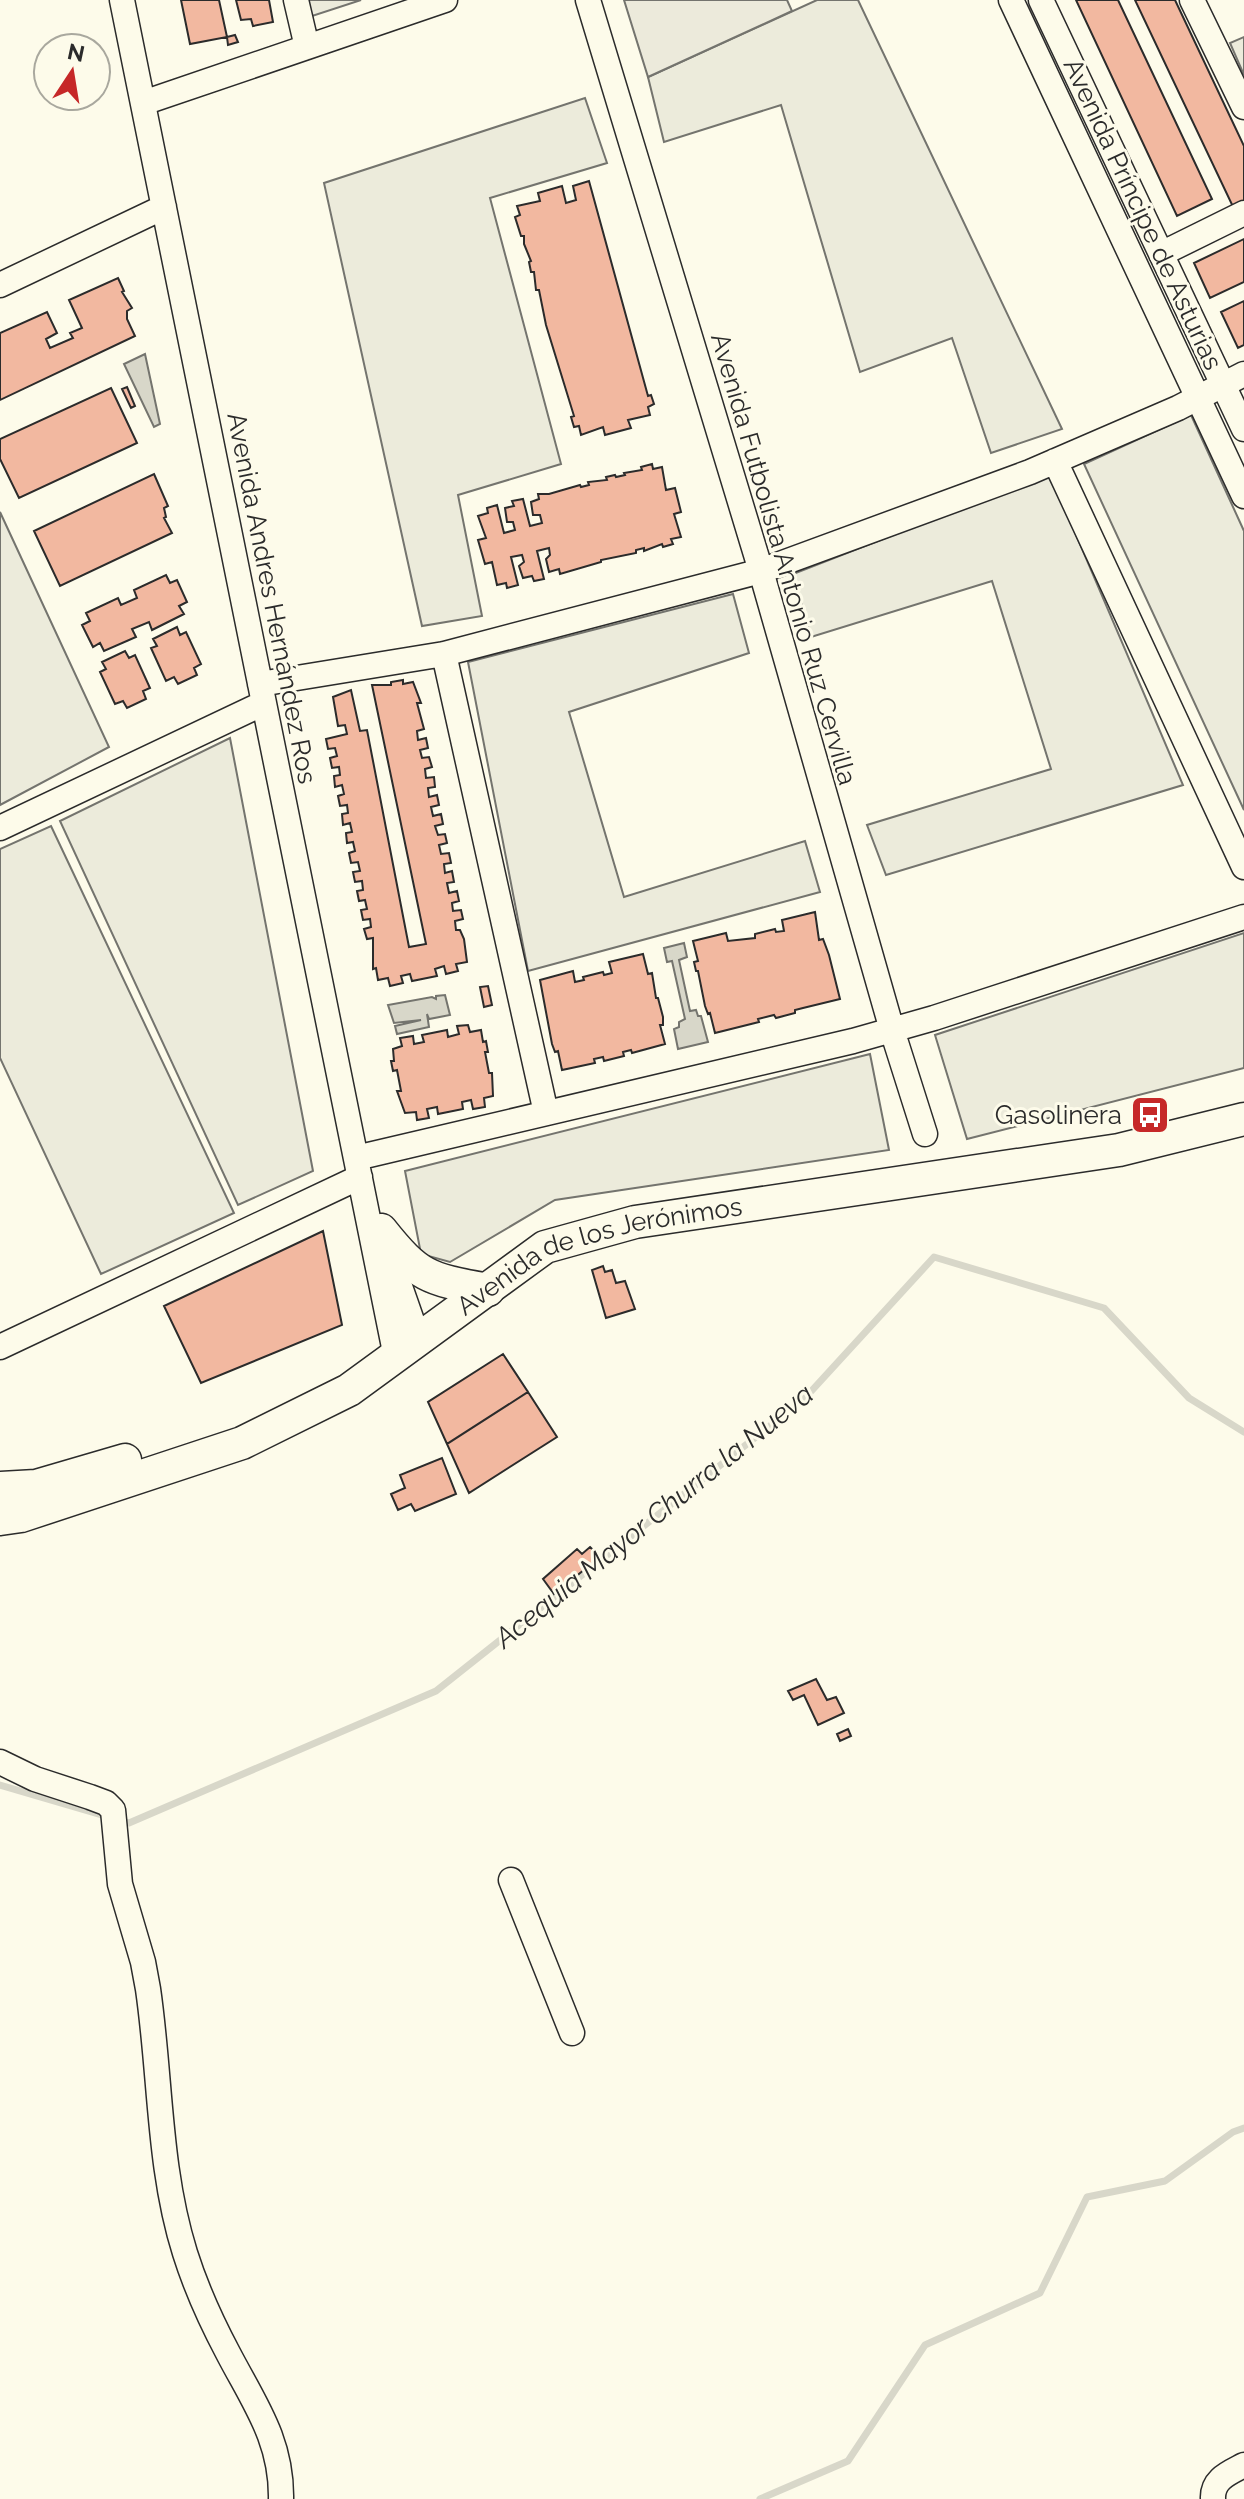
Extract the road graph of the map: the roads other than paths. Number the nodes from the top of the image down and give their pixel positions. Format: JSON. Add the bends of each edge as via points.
{"nodes":[{"id":1,"x":122,"y":0,"type":"edge"},
{"id":2,"x":296,"y":0,"type":"edge"},
{"id":3,"x":445,"y":0,"type":"edge"},
{"id":4,"x":588,"y":0,"type":"edge"},
{"id":5,"x":1011,"y":0,"type":"edge"},
{"id":6,"x":1041,"y":0,"type":"edge"},
{"id":7,"x":1192,"y":0,"type":"edge"},
{"id":8,"x":307,"y":47,"type":"junction"},
{"id":9,"x":143,"y":103,"type":"junction"},
{"id":10,"x":1244,"y":107,"type":"edge"},
{"id":11,"x":164,"y":207,"type":"junction"},
{"id":12,"x":1244,"y":213,"type":"edge"},
{"id":13,"x":1161,"y":254,"type":"junction"},
{"id":14,"x":0,"y":285,"type":"edge"},
{"id":15,"x":1234,"y":380,"type":"edge"},
{"id":16,"x":1199,"y":399,"type":"junction"},
{"id":17,"x":1244,"y":429,"type":"edge"},
{"id":18,"x":1055,"y":461,"type":"junction"},
{"id":19,"x":1244,"y":496,"type":"edge"},
{"id":20,"x":761,"y":571,"type":"junction"},
{"id":21,"x":444,"y":654,"type":"junction"},
{"id":22,"x":262,"y":694,"type":"junction"},
{"id":23,"x":0,"y":828,"type":"edge"},
{"id":24,"x":1244,"y":867,"type":"edge"},
{"id":25,"x":1244,"y":917,"type":"edge"},
{"id":26,"x":892,"y":1030,"type":"junction"},
{"id":27,"x":546,"y":1113,"type":"junction"},
{"id":28,"x":1244,"y":1119,"type":"edge"},
{"id":29,"x":925,"y":1134,"type":"dead end"},
{"id":30,"x":358,"y":1168,"type":"junction"},
{"id":31,"x":373,"y":1219,"type":"junction"},
{"id":32,"x":488,"y":1290,"type":"junction"},
{"id":33,"x":0,"y":1347,"type":"edge"},
{"id":34,"x":407,"y":1349,"type":"junction"},
{"id":35,"x":331,"y":1398,"type":"junction"},
{"id":36,"x":0,"y":1488,"type":"edge"},
{"id":37,"x":0,"y":1519,"type":"edge"},
{"id":38,"x":0,"y":1762,"type":"edge"},
{"id":39,"x":511,"y":1880,"type":"dead end"},
{"id":40,"x":572,"y":2033,"type":"dead end"},
{"id":41,"x":1244,"y":2465,"type":"edge"},
{"id":42,"x":281,"y":2499,"type":"edge"},
{"id":43,"x":1213,"y":2499,"type":"edge"}],
"edges":[{"from":1,"to":9,"type":"street","name":"Avenida Andres Hernández Ros"},
{"from":2,"to":8,"type":"street"},
{"from":3,"to":8,"type":"street"},
{"from":4,"to":20,"type":"street","name":"Avenida Futbolista Antonio Ruz Cervilla"},
{"from":5,"to":16,"type":"street","name":"Avenida Príncipe de Asturias"},
{"from":6,"to":13,"type":"street","name":"Avenida Príncipe de Asturias"},
{"from":7,"to":10,"type":"street"},
{"from":8,"to":9,"type":"street"},
{"from":9,"to":11,"type":"street","name":"Avenida Andres Hernández Ros"},
{"from":11,"to":14,"type":"street"},
{"from":11,"to":22,"type":"street","name":"Avenida Andres Hernández Ros"},
{"from":12,"to":13,"type":"street"},
{"from":13,"to":15,"type":"street","name":"Avenida Príncipe de Asturias"},
{"from":15,"to":16,"type":"street"},
{"from":15,"to":17,"type":"street","name":"Avenida Príncipe de Asturias"},
{"from":16,"to":18,"type":"street"},
{"from":16,"to":19,"type":"street","name":"Avenida Príncipe de Asturias"},
{"from":18,"to":20,"type":"street"},
{"from":18,"to":24,"type":"street"},
{"from":20,"to":21,"type":"street"},
{"from":20,"to":26,"type":"street","name":"Avenida Futbolista Antonio Ruz Cervilla"},
{"from":21,"to":22,"type":"street"},
{"from":21,"to":27,"type":"street"},
{"from":22,"to":23,"type":"street"},
{"from":22,"to":30,"type":"street","name":"Avenida Andres Hernández Ros"},
{"from":25,"to":26,"type":"street"},
{"from":26,"to":27,"type":"street"},
{"from":26,"to":29,"type":"street","name":"Avenida Futbolista Antonio Ruz Cervilla"},
{"from":27,"to":30,"type":"street"},
{"from":28,"to":32,"type":"main road","name":"Avenida de los Jerónimos","via":[[1119,1150],[635,1222],[545,1247]]},
{"from":30,"to":31,"type":"street","name":"Avenida Andres Hernández Ros"},
{"from":30,"to":33,"type":"street"},
{"from":31,"to":32,"type":"main road","via":[[420,1272]]},
{"from":31,"to":34,"type":"street","name":"Avenida Andres Hernández Ros"},
{"from":32,"to":34,"type":"main road","name":"Avenida de los Jerónimos"},
{"from":34,"to":35,"type":"main road","name":"Avenida de los Jerónimos"},
{"from":35,"to":36,"type":"main road","via":[[36,1486]]},
{"from":35,"to":37,"type":"main road","name":"Avenida de los Jerónimos","via":[[242,1443]]},
{"from":38,"to":42,"type":"street","via":[[106,1803],[116,1822],[120,1884],[148,1989],[165,2172],[174,2211],[198,2292],[260,2408],[275,2448]]},
{"from":39,"to":40,"type":"street"},
{"from":41,"to":43,"type":"street","via":[[1217,2482]]}]}
